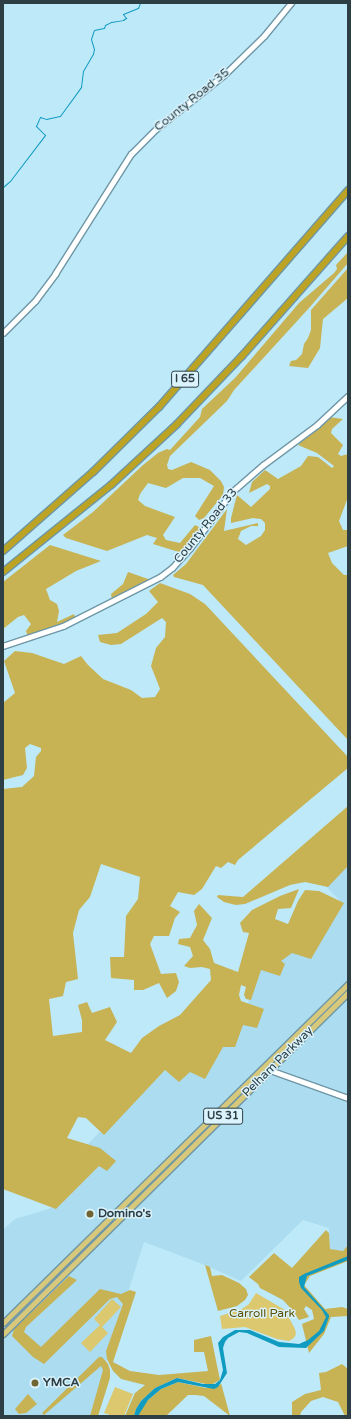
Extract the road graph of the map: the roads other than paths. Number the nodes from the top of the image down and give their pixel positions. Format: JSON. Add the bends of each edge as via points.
{"nodes":[{"id":1,"x":291,"y":3,"type":"edge"},
{"id":2,"x":348,"y":190,"type":"edge"},
{"id":3,"x":348,"y":236,"type":"edge"},
{"id":4,"x":3,"y":333,"type":"edge"},
{"id":5,"x":348,"y":396,"type":"edge"},
{"id":6,"x":3,"y":551,"type":"edge"},
{"id":7,"x":3,"y":572,"type":"edge"},
{"id":8,"x":3,"y":646,"type":"edge"},
{"id":9,"x":348,"y":984,"type":"edge"},
{"id":10,"x":348,"y":994,"type":"edge"},
{"id":11,"x":333,"y":998,"type":"junction"},
{"id":12,"x":338,"y":1003,"type":"junction"},
{"id":13,"x":264,"y":1066,"type":"junction"},
{"id":14,"x":270,"y":1070,"type":"junction"},
{"id":15,"x":238,"y":1092,"type":"junction"},
{"id":16,"x":242,"y":1097,"type":"junction"},
{"id":17,"x":348,"y":1098,"type":"edge"},
{"id":18,"x":186,"y":1143,"type":"junction"},
{"id":19,"x":191,"y":1148,"type":"junction"},
{"id":20,"x":173,"y":1156,"type":"junction"},
{"id":21,"x":178,"y":1161,"type":"junction"},
{"id":22,"x":122,"y":1207,"type":"junction"},
{"id":23,"x":127,"y":1211,"type":"junction"},
{"id":24,"x":94,"y":1234,"type":"junction"},
{"id":25,"x":99,"y":1239,"type":"junction"},
{"id":26,"x":64,"y":1264,"type":"junction"},
{"id":27,"x":69,"y":1268,"type":"junction"},
{"id":28,"x":3,"y":1323,"type":"edge"},
{"id":29,"x":3,"y":1333,"type":"edge"}],
"edges":[{"from":1,"to":4,"type":"street","name":"County Road 35","via":[[264,36],[224,75],[136,148],[121,167],[44,290]]},
{"from":2,"to":6,"type":"highway","number":"I 65","via":[[159,407],[93,472]]},
{"from":3,"to":7,"type":"highway","number":"I 65","via":[[242,356],[177,424],[106,489]]},
{"from":5,"to":8,"type":"street","name":"County Road 33","via":[[317,425],[263,465],[232,492],[190,548],[160,577],[63,626]]},
{"from":9,"to":11,"type":"main road","name":"Pelham Parkway","number":"US 31"},
{"from":10,"to":12,"type":"main road","name":"Pelham Parkway","number":"US 31"},
{"from":11,"to":12,"type":"main road"},
{"from":11,"to":13,"type":"main road","name":"Pelham Parkway","number":"US 31"},
{"from":12,"to":14,"type":"main road","name":"Pelham Parkway","number":"US 31"},
{"from":13,"to":14,"type":"main road"},
{"from":13,"to":15,"type":"main road","name":"Pelham Parkway","number":"US 31"},
{"from":14,"to":16,"type":"main road","name":"Pelham Parkway","number":"US 31"},
{"from":14,"to":17,"type":"street"},
{"from":15,"to":16,"type":"main road"},
{"from":15,"to":18,"type":"main road","name":"Pelham Parkway","number":"US 31"},
{"from":16,"to":19,"type":"main road","name":"Pelham Parkway","number":"US 31"},
{"from":18,"to":19,"type":"main road"},
{"from":18,"to":20,"type":"main road","name":"Pelham Parkway","number":"US 31"},
{"from":19,"to":21,"type":"main road","name":"Pelham Parkway","number":"US 31"},
{"from":20,"to":21,"type":"main road"},
{"from":20,"to":22,"type":"main road","name":"Pelham Parkway","number":"US 31"},
{"from":21,"to":23,"type":"main road","name":"Pelham Parkway","number":"US 31"},
{"from":22,"to":23,"type":"main road"},
{"from":22,"to":24,"type":"main road","name":"Pelham Parkway","number":"US 31"},
{"from":23,"to":25,"type":"main road","name":"Pelham Parkway","number":"US 31"},
{"from":24,"to":25,"type":"main road"},
{"from":24,"to":26,"type":"main road","name":"Pelham Parkway","number":"US 31"},
{"from":25,"to":27,"type":"main road","name":"Pelham Parkway","number":"US 31"},
{"from":26,"to":27,"type":"main road"},
{"from":26,"to":28,"type":"main road","name":"Pelham Parkway","number":"US 31"},
{"from":27,"to":29,"type":"main road","name":"Pelham Parkway","number":"US 31"}]}
